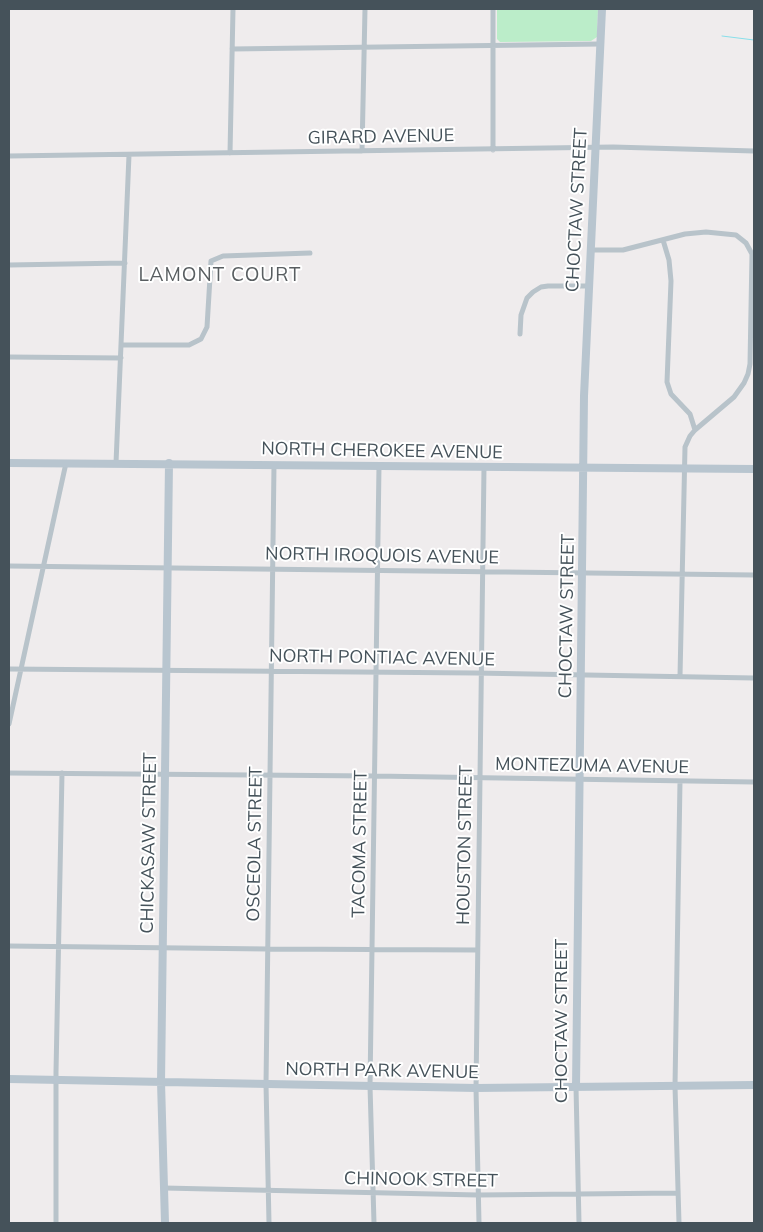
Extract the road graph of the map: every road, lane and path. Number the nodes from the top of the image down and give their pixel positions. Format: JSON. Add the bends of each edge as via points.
{"nodes":[{"id":1,"x":233,"y":9,"type":"edge"},
{"id":2,"x":365,"y":9,"type":"edge"},
{"id":3,"x":493,"y":9,"type":"edge"},
{"id":4,"x":602,"y":9,"type":"edge"},
{"id":5,"x":600,"y":44,"type":"junction"},
{"id":6,"x":493,"y":46,"type":"junction"},
{"id":7,"x":364,"y":48,"type":"junction"},
{"id":8,"x":232,"y":49,"type":"junction"},
{"id":9,"x":595,"y":148,"type":"junction"},
{"id":10,"x":493,"y":150,"type":"junction"},
{"id":11,"x":362,"y":151,"type":"junction"},
{"id":12,"x":754,"y":151,"type":"edge"},
{"id":13,"x":230,"y":153,"type":"junction"},
{"id":14,"x":129,"y":155,"type":"junction"},
{"id":15,"x":9,"y":156,"type":"edge"},
{"id":16,"x":663,"y":240,"type":"junction"},
{"id":17,"x":591,"y":250,"type":"junction"},
{"id":18,"x":310,"y":253,"type":"dead end"},
{"id":19,"x":125,"y":263,"type":"junction"},
{"id":20,"x":9,"y":265,"type":"edge"},
{"id":21,"x":589,"y":286,"type":"junction"},
{"id":22,"x":520,"y":334,"type":"dead end"},
{"id":23,"x":121,"y":345,"type":"junction"},
{"id":24,"x":9,"y":357,"type":"edge"},
{"id":25,"x":121,"y":358,"type":"junction"},
{"id":26,"x":696,"y":430,"type":"junction"},
{"id":27,"x":9,"y":463,"type":"edge"},
{"id":28,"x":66,"y":463,"type":"junction"},
{"id":29,"x":116,"y":463,"type":"junction"},
{"id":30,"x":169,"y":463,"type":"junction"},
{"id":31,"x":274,"y":465,"type":"junction"},
{"id":32,"x":379,"y":466,"type":"junction"},
{"id":33,"x":484,"y":466,"type":"junction"},
{"id":34,"x":583,"y":468,"type":"junction"},
{"id":35,"x":684,"y":468,"type":"junction"},
{"id":36,"x":754,"y":469,"type":"edge"},
{"id":37,"x":9,"y":566,"type":"edge"},
{"id":38,"x":43,"y":567,"type":"junction"},
{"id":39,"x":168,"y":568,"type":"junction"},
{"id":40,"x":272,"y":568,"type":"junction"},
{"id":41,"x":377,"y":569,"type":"junction"},
{"id":42,"x":482,"y":571,"type":"junction"},
{"id":43,"x":582,"y":572,"type":"junction"},
{"id":44,"x":682,"y":574,"type":"junction"},
{"id":45,"x":754,"y":574,"type":"edge"},
{"id":46,"x":9,"y":669,"type":"edge"},
{"id":47,"x":21,"y":669,"type":"junction"},
{"id":48,"x":166,"y":670,"type":"junction"},
{"id":49,"x":271,"y":671,"type":"junction"},
{"id":50,"x":376,"y":672,"type":"junction"},
{"id":51,"x":481,"y":673,"type":"junction"},
{"id":52,"x":581,"y":674,"type":"junction"},
{"id":53,"x":680,"y":676,"type":"junction"},
{"id":54,"x":754,"y":678,"type":"edge"},
{"id":55,"x":9,"y":724,"type":"edge"},
{"id":56,"x":9,"y":773,"type":"edge"},
{"id":57,"x":62,"y":773,"type":"junction"},
{"id":58,"x":165,"y":774,"type":"junction"},
{"id":59,"x":270,"y":775,"type":"junction"},
{"id":60,"x":374,"y":776,"type":"junction"},
{"id":61,"x":479,"y":778,"type":"junction"},
{"id":62,"x":580,"y":779,"type":"junction"},
{"id":63,"x":680,"y":781,"type":"junction"},
{"id":64,"x":754,"y":782,"type":"edge"},
{"id":65,"x":9,"y":946,"type":"edge"},
{"id":66,"x":58,"y":946,"type":"junction"},
{"id":67,"x":163,"y":948,"type":"junction"},
{"id":68,"x":268,"y":949,"type":"junction"},
{"id":69,"x":373,"y":950,"type":"junction"},
{"id":70,"x":477,"y":950,"type":"junction"},
{"id":71,"x":9,"y":1078,"type":"edge"},
{"id":72,"x":56,"y":1079,"type":"junction"},
{"id":73,"x":161,"y":1082,"type":"junction"},
{"id":74,"x":266,"y":1084,"type":"junction"},
{"id":75,"x":754,"y":1085,"type":"edge"},
{"id":76,"x":370,"y":1086,"type":"junction"},
{"id":77,"x":676,"y":1086,"type":"junction"},
{"id":78,"x":576,"y":1087,"type":"junction"},
{"id":79,"x":476,"y":1088,"type":"junction"},
{"id":80,"x":164,"y":1188,"type":"junction"},
{"id":81,"x":269,"y":1191,"type":"junction"},
{"id":82,"x":373,"y":1193,"type":"junction"},
{"id":83,"x":578,"y":1194,"type":"junction"},
{"id":84,"x":678,"y":1194,"type":"junction"},
{"id":85,"x":478,"y":1195,"type":"junction"},
{"id":86,"x":56,"y":1223,"type":"edge"},
{"id":87,"x":165,"y":1223,"type":"edge"},
{"id":88,"x":270,"y":1223,"type":"edge"},
{"id":89,"x":374,"y":1223,"type":"edge"},
{"id":90,"x":479,"y":1223,"type":"edge"},
{"id":91,"x":579,"y":1223,"type":"edge"},
{"id":92,"x":679,"y":1223,"type":"edge"}],
"edges":[{"from":1,"to":8,"type":"street"},
{"from":2,"to":7,"type":"street"},
{"from":3,"to":6,"type":"street"},
{"from":4,"to":5,"type":"street","name":"CHOCTAW STREET"},
{"from":5,"to":6,"type":"street"},
{"from":5,"to":9,"type":"street","name":"CHOCTAW STREET"},
{"from":6,"to":7,"type":"street"},
{"from":6,"to":10,"type":"street"},
{"from":7,"to":8,"type":"street"},
{"from":7,"to":11,"type":"street"},
{"from":8,"to":13,"type":"street"},
{"from":9,"to":10,"type":"street","name":"GIRARD AVENUE"},
{"from":9,"to":12,"type":"street","name":"GIRARD AVENUE"},
{"from":9,"to":17,"type":"street","name":"CHOCTAW STREET"},
{"from":10,"to":11,"type":"street","name":"GIRARD AVENUE"},
{"from":11,"to":13,"type":"street","name":"GIRARD AVENUE"},
{"from":13,"to":14,"type":"street","name":"GIRARD AVENUE"},
{"from":14,"to":15,"type":"street","name":"GIRARD AVENUE"},
{"from":14,"to":19,"type":"street"},
{"from":16,"to":17,"type":"street","via":[[623,250]]},
{"from":16,"to":26,"type":"street","via":[[671,281],[667,382],[671,394],[690,414]]},
{"from":16,"to":26,"type":"street","via":[[697,232],[730,233],[741,238],[752,254],[748,374],[734,397]]},
{"from":17,"to":21,"type":"street","name":"CHOCTAW STREET"},
{"from":18,"to":23,"type":"street","via":[[223,256],[211,261],[207,327],[201,339],[189,345]]},
{"from":19,"to":20,"type":"street"},
{"from":19,"to":23,"type":"street"},
{"from":21,"to":22,"type":"street","via":[[548,286],[533,292],[521,315]]},
{"from":21,"to":34,"type":"street","name":"CHOCTAW STREET"},
{"from":23,"to":25,"type":"street"},
{"from":24,"to":25,"type":"street"},
{"from":25,"to":29,"type":"street"},
{"from":26,"to":35,"type":"street","via":[[685,447]]},
{"from":27,"to":28,"type":"street","name":"NORTH CHEROKEE AVENUE"},
{"from":28,"to":29,"type":"street","name":"NORTH CHEROKEE AVENUE"},
{"from":28,"to":38,"type":"street"},
{"from":29,"to":30,"type":"street","name":"NORTH CHEROKEE AVENUE"},
{"from":30,"to":31,"type":"street","name":"NORTH CHEROKEE AVENUE"},
{"from":30,"to":39,"type":"street","name":"CHICKASAW STREET"},
{"from":31,"to":32,"type":"street","name":"NORTH CHEROKEE AVENUE"},
{"from":31,"to":40,"type":"street","name":"OSCEOLA STREET"},
{"from":32,"to":33,"type":"street","name":"NORTH CHEROKEE AVENUE"},
{"from":32,"to":41,"type":"street","name":"TACOMA STREET"},
{"from":33,"to":34,"type":"street","name":"NORTH CHEROKEE AVENUE"},
{"from":33,"to":42,"type":"street","name":"HOUSTON STREET"},
{"from":34,"to":35,"type":"street","name":"NORTH CHEROKEE AVENUE"},
{"from":34,"to":43,"type":"street","name":"CHOCTAW STREET"},
{"from":35,"to":36,"type":"street","name":"NORTH CHEROKEE AVENUE"},
{"from":35,"to":44,"type":"street"},
{"from":37,"to":38,"type":"street","name":"NORTH IROQUOIS AVENUE"},
{"from":38,"to":39,"type":"street","name":"NORTH IROQUOIS AVENUE"},
{"from":38,"to":47,"type":"street"},
{"from":39,"to":40,"type":"street","name":"NORTH IROQUOIS AVENUE"},
{"from":39,"to":48,"type":"street","name":"CHICKASAW STREET"},
{"from":40,"to":41,"type":"street","name":"NORTH IROQUOIS AVENUE"},
{"from":40,"to":49,"type":"street","name":"OSCEOLA STREET"},
{"from":41,"to":42,"type":"street","name":"NORTH IROQUOIS AVENUE"},
{"from":41,"to":50,"type":"street","name":"TACOMA STREET"},
{"from":42,"to":43,"type":"street","name":"NORTH IROQUOIS AVENUE"},
{"from":42,"to":51,"type":"street","name":"HOUSTON STREET"},
{"from":43,"to":44,"type":"street","name":"NORTH IROQUOIS AVENUE"},
{"from":43,"to":52,"type":"street","name":"CHOCTAW STREET"},
{"from":44,"to":45,"type":"street","name":"NORTH IROQUOIS AVENUE"},
{"from":44,"to":53,"type":"street"},
{"from":46,"to":47,"type":"street","name":"NORTH PONTIAC AVENUE"},
{"from":47,"to":48,"type":"street","name":"NORTH PONTIAC AVENUE"},
{"from":47,"to":55,"type":"street"},
{"from":48,"to":49,"type":"street","name":"NORTH PONTIAC AVENUE"},
{"from":48,"to":58,"type":"street","name":"CHICKASAW STREET"},
{"from":49,"to":50,"type":"street","name":"NORTH PONTIAC AVENUE"},
{"from":49,"to":59,"type":"street","name":"OSCEOLA STREET"},
{"from":50,"to":51,"type":"street","name":"NORTH PONTIAC AVENUE"},
{"from":50,"to":60,"type":"street","name":"TACOMA STREET"},
{"from":51,"to":52,"type":"street","name":"NORTH PONTIAC AVENUE"},
{"from":51,"to":61,"type":"street","name":"HOUSTON STREET"},
{"from":52,"to":53,"type":"street","name":"NORTH PONTIAC AVENUE"},
{"from":52,"to":62,"type":"street","name":"CHOCTAW STREET"},
{"from":53,"to":54,"type":"street","name":"NORTH PONTIAC AVENUE"},
{"from":56,"to":57,"type":"street","name":"MONTEZUMA AVENUE"},
{"from":57,"to":58,"type":"street","name":"MONTEZUMA AVENUE"},
{"from":57,"to":66,"type":"street"},
{"from":58,"to":59,"type":"street","name":"MONTEZUMA AVENUE"},
{"from":58,"to":67,"type":"street","name":"CHICKASAW STREET"},
{"from":59,"to":60,"type":"street","name":"MONTEZUMA AVENUE"},
{"from":59,"to":68,"type":"street","name":"OSCEOLA STREET"},
{"from":60,"to":61,"type":"street","name":"MONTEZUMA AVENUE"},
{"from":60,"to":69,"type":"street","name":"TACOMA STREET"},
{"from":61,"to":62,"type":"street","name":"MONTEZUMA AVENUE"},
{"from":61,"to":70,"type":"street","name":"HOUSTON STREET"},
{"from":62,"to":63,"type":"street","name":"MONTEZUMA AVENUE"},
{"from":62,"to":78,"type":"street","name":"CHOCTAW STREET"},
{"from":63,"to":64,"type":"street","name":"MONTEZUMA AVENUE"},
{"from":63,"to":77,"type":"street"},
{"from":65,"to":66,"type":"street"},
{"from":66,"to":67,"type":"street"},
{"from":66,"to":72,"type":"street"},
{"from":67,"to":68,"type":"street"},
{"from":67,"to":73,"type":"street","name":"CHICKASAW STREET"},
{"from":68,"to":69,"type":"street"},
{"from":68,"to":74,"type":"street","name":"OSCEOLA STREET"},
{"from":69,"to":70,"type":"street"},
{"from":69,"to":76,"type":"street","name":"TACOMA STREET"},
{"from":70,"to":79,"type":"street","name":"HOUSTON STREET"},
{"from":71,"to":72,"type":"street","name":"NORTH PARK AVENUE"},
{"from":72,"to":73,"type":"street","name":"NORTH PARK AVENUE"},
{"from":72,"to":86,"type":"street"},
{"from":73,"to":74,"type":"street","name":"NORTH PARK AVENUE"},
{"from":73,"to":80,"type":"street","name":"CHICKASAW STREET"},
{"from":74,"to":76,"type":"street","name":"NORTH PARK AVENUE"},
{"from":74,"to":81,"type":"street","name":"OSCEOLA STREET"},
{"from":75,"to":77,"type":"street","name":"NORTH PARK AVENUE"},
{"from":76,"to":79,"type":"street","name":"NORTH PARK AVENUE"},
{"from":76,"to":82,"type":"street","name":"TACOMA STREET"},
{"from":77,"to":78,"type":"street","name":"NORTH PARK AVENUE"},
{"from":77,"to":84,"type":"street"},
{"from":78,"to":79,"type":"street","name":"NORTH PARK AVENUE"},
{"from":78,"to":83,"type":"street","name":"CHOCTAW STREET"},
{"from":79,"to":85,"type":"street","name":"HOUSTON STREET"},
{"from":80,"to":81,"type":"street","name":"CHINOOK STREET"},
{"from":80,"to":87,"type":"street","name":"CHICKASAW STREET"},
{"from":81,"to":82,"type":"street","name":"CHINOOK STREET"},
{"from":81,"to":88,"type":"street","name":"OSCEOLA STREET"},
{"from":82,"to":85,"type":"street","name":"CHINOOK STREET"},
{"from":82,"to":89,"type":"street","name":"TACOMA STREET"},
{"from":83,"to":84,"type":"street","name":"CHINOOK STREET"},
{"from":83,"to":85,"type":"street","name":"CHINOOK STREET"},
{"from":83,"to":91,"type":"street","name":"CHOCTAW STREET"},
{"from":84,"to":92,"type":"street"},
{"from":85,"to":90,"type":"street","name":"HOUSTON STREET"}]}
